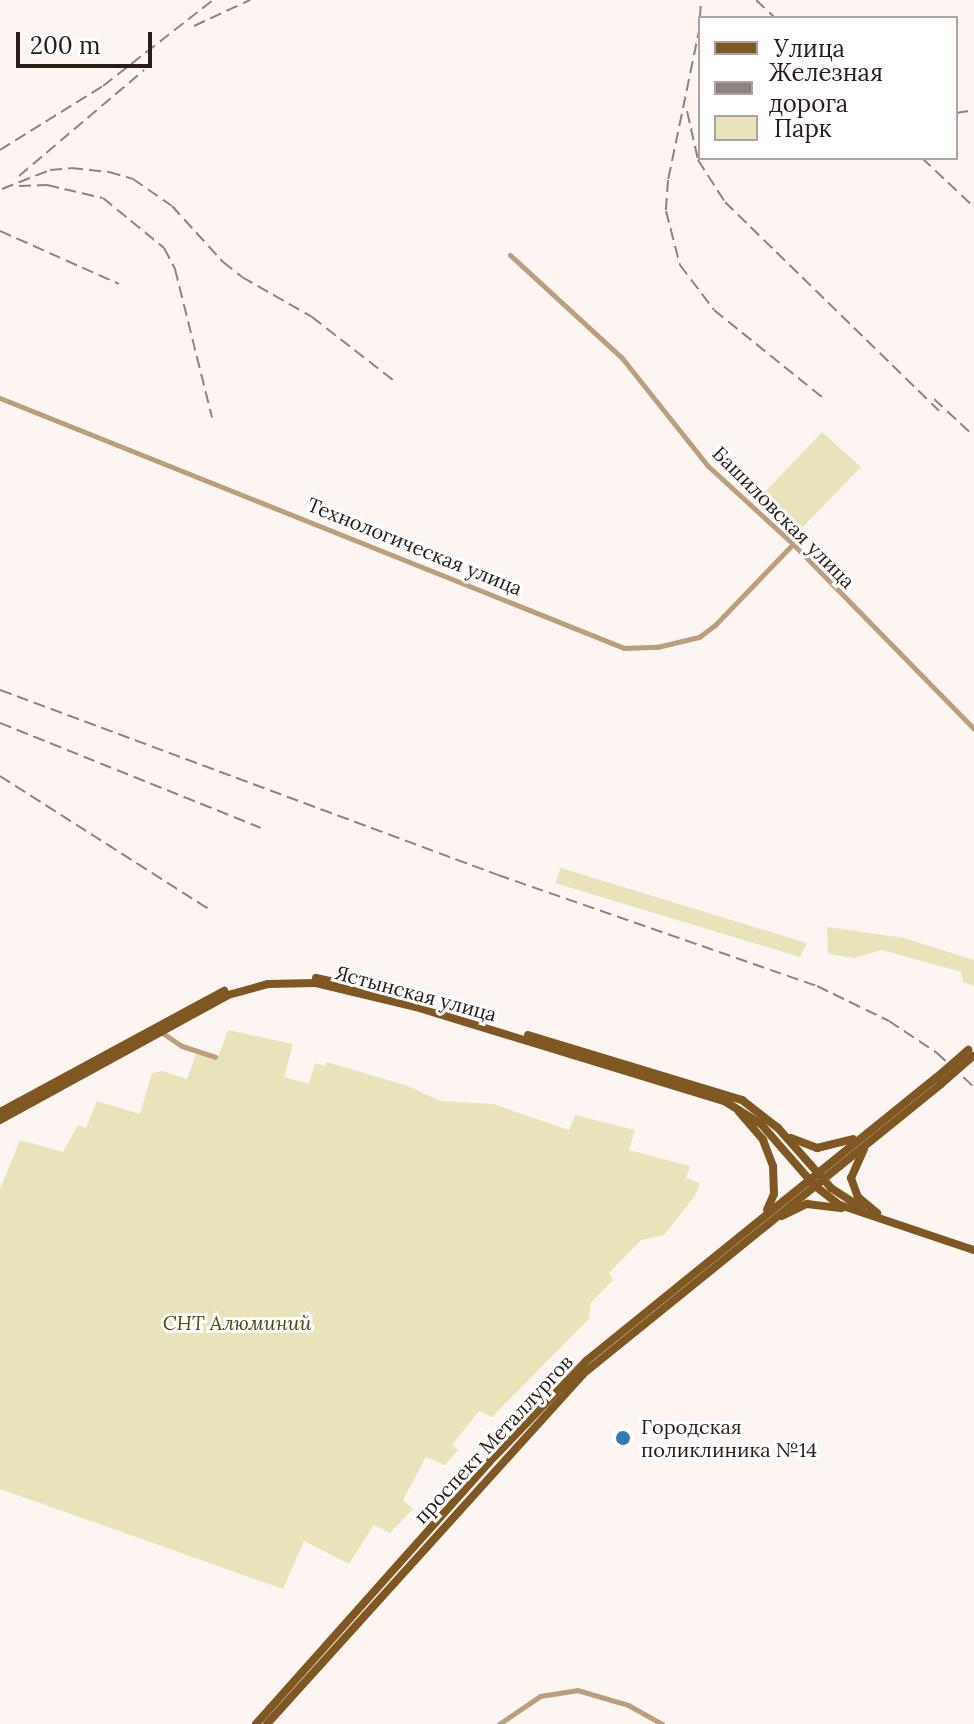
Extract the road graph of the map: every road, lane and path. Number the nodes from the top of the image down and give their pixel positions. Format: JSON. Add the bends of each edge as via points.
{"nodes":[{"id":1,"x":510,"y":255,"type":"dead end"},
{"id":2,"x":0,"y":398,"type":"edge"},
{"id":3,"x":793,"y":544,"type":"junction"},
{"id":4,"x":974,"y":729,"type":"edge"},
{"id":5,"x":161,"y":1031,"type":"junction"},
{"id":6,"x":972,"y":1052,"type":"edge"},
{"id":7,"x":215,"y":1057,"type":"dead end"},
{"id":8,"x":726,"y":1102,"type":"junction"},
{"id":9,"x":0,"y":1112,"type":"edge"},
{"id":10,"x":0,"y":1120,"type":"edge"},
{"id":11,"x":778,"y":1128,"type":"junction"},
{"id":12,"x":868,"y":1137,"type":"junction"},
{"id":13,"x":815,"y":1178,"type":"junction"},
{"id":14,"x":885,"y":1218,"type":"junction"},
{"id":15,"x":766,"y":1219,"type":"junction"},
{"id":16,"x":974,"y":1250,"type":"edge"},
{"id":17,"x":256,"y":1724,"type":"edge"},
{"id":18,"x":267,"y":1724,"type":"edge"},
{"id":19,"x":499,"y":1724,"type":"edge"},
{"id":20,"x":662,"y":1724,"type":"edge"}],
"edges":[{"from":1,"to":3,"type":"street","name":"Башиловская улица","via":[[622,358],[708,466]]},
{"from":2,"to":3,"type":"street","name":"Технологическая улица","via":[[624,648],[699,637]]},
{"from":3,"to":4,"type":"street","name":"Башиловская улица"},
{"from":5,"to":7,"type":"street","via":[[182,1046]]},
{"from":5,"to":8,"type":"main road","name":"Ястынская улица","via":[[241,990],[316,983],[430,1011]]},
{"from":5,"to":10,"type":"main road","name":"Ястынская улица"},
{"from":6,"to":12,"type":"main road","name":"проспект Металлургов","bridge":true},
{"from":8,"to":13,"type":"main road","name":"Ястынская улица","via":[[761,1124]]},
{"from":8,"to":15,"type":"main road","via":[[756,1130],[770,1155],[774,1194]]},
{"from":9,"to":11,"type":"main road","name":"Ястынская улица","via":[[222,992],[261,979],[295,977],[374,989],[726,1094],[756,1108]]},
{"from":11,"to":12,"type":"main road","via":[[806,1147]]},
{"from":11,"to":13,"type":"main road","name":"Ястынская улица"},
{"from":12,"to":13,"type":"main road","name":"проспект Металлургов"},
{"from":12,"to":14,"type":"main road","via":[[851,1178],[861,1201]]},
{"from":13,"to":14,"type":"main road"},
{"from":13,"to":15,"type":"main road","name":"проспект Металлургов"},
{"from":14,"to":15,"type":"main road","via":[[815,1203]]},
{"from":14,"to":16,"type":"main road"},
{"from":15,"to":17,"type":"main road","name":"проспект Металлургов","via":[[560,1386]]},
{"from":15,"to":18,"type":"main road","name":"проспект Металлургов","via":[[583,1374]]},
{"from":19,"to":20,"type":"street","via":[[540,1696],[577,1690],[628,1705]]}]}
